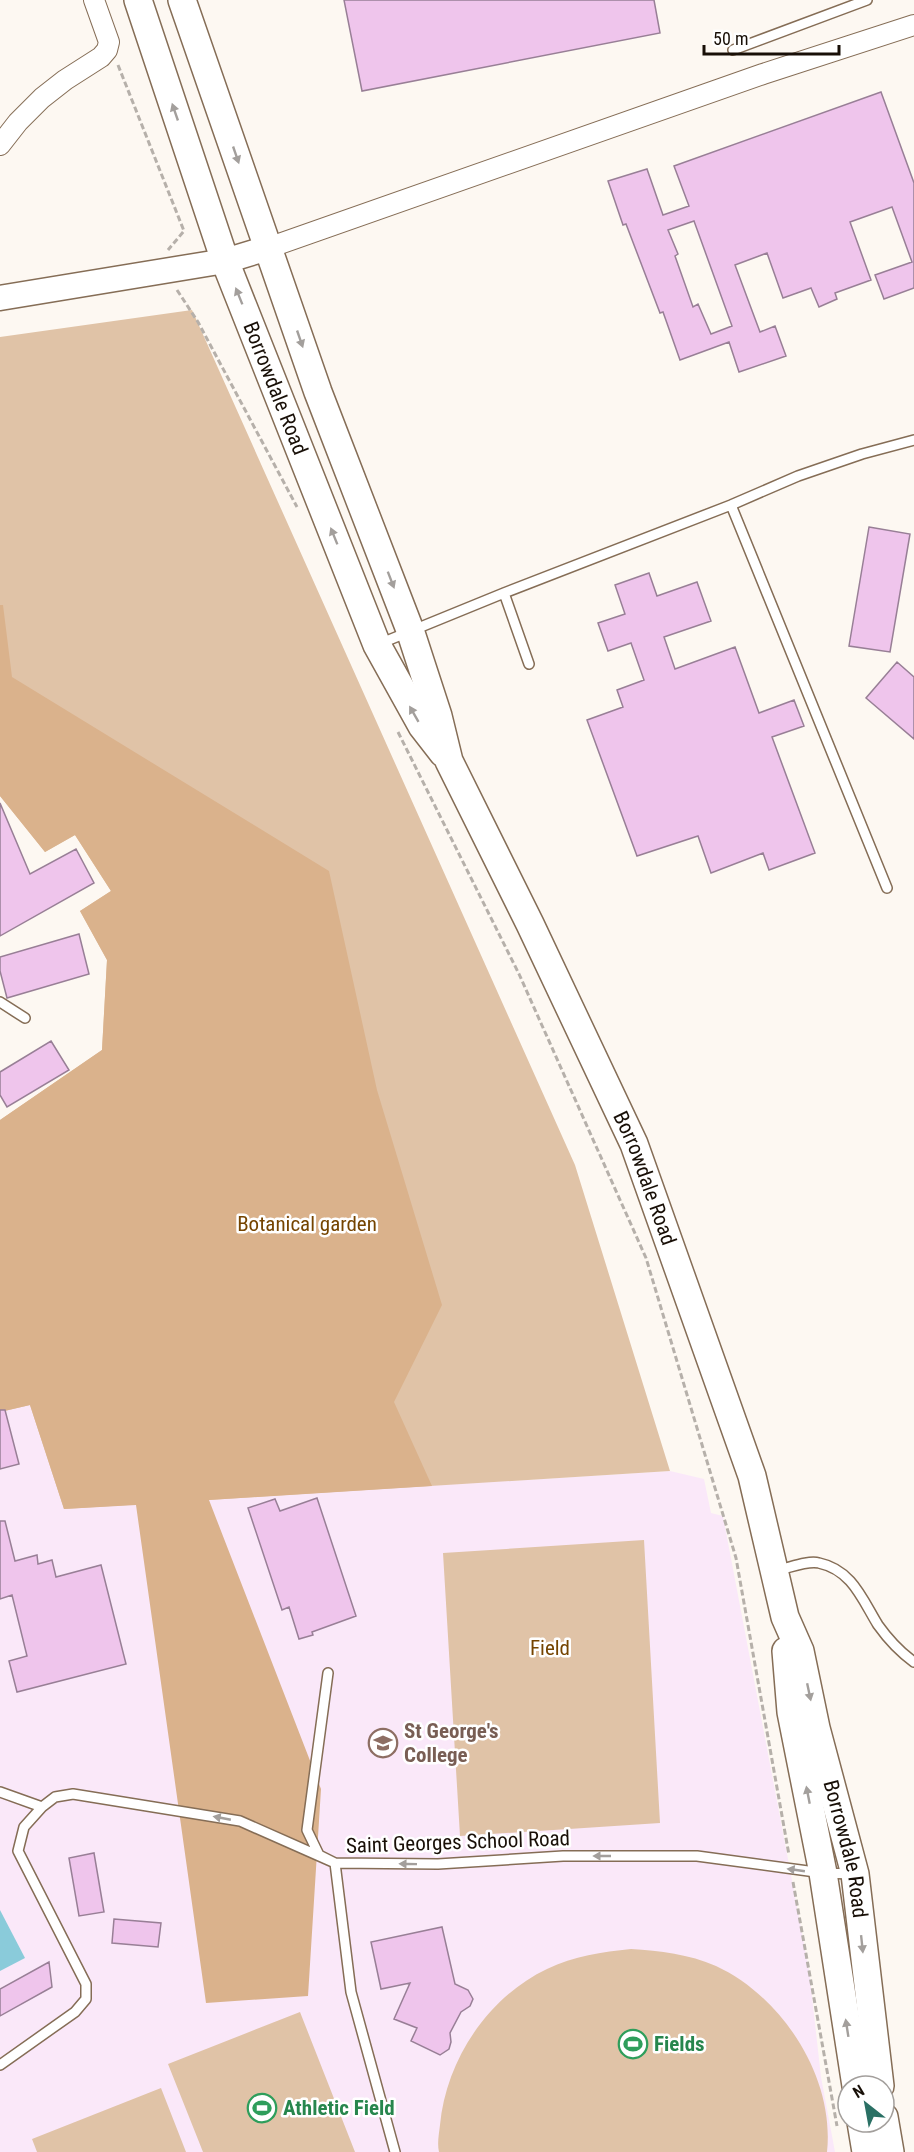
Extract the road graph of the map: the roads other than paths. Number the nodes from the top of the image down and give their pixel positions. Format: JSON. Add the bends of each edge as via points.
{"nodes":[{"id":1,"x":94,"y":0,"type":"edge"},
{"id":2,"x":138,"y":0,"type":"edge"},
{"id":3,"x":182,"y":0,"type":"edge"},
{"id":4,"x":867,"y":0,"type":"edge"},
{"id":5,"x":914,"y":25,"type":"edge"},
{"id":6,"x":733,"y":50,"type":"dead end"},
{"id":7,"x":0,"y":145,"type":"edge"},
{"id":8,"x":268,"y":248,"type":"junction"},
{"id":9,"x":225,"y":261,"type":"junction"},
{"id":10,"x":0,"y":298,"type":"edge"},
{"id":11,"x":914,"y":440,"type":"edge"},
{"id":12,"x":731,"y":505,"type":"junction"},
{"id":13,"x":504,"y":593,"type":"junction"},
{"id":14,"x":410,"y":630,"type":"junction"},
{"id":15,"x":377,"y":645,"type":"junction"},
{"id":16,"x":529,"y":664,"type":"dead end"},
{"id":17,"x":449,"y":760,"type":"junction"},
{"id":18,"x":887,"y":888,"type":"dead end"},
{"id":19,"x":0,"y":1002,"type":"edge"},
{"id":20,"x":25,"y":1018,"type":"dead end"},
{"id":21,"x":775,"y":1570,"type":"junction"},
{"id":22,"x":785,"y":1617,"type":"junction"},
{"id":23,"x":914,"y":1662,"type":"edge"},
{"id":24,"x":328,"y":1673,"type":"dead end"},
{"id":25,"x":0,"y":1792,"type":"edge"},
{"id":26,"x":42,"y":1808,"type":"junction"},
{"id":27,"x":335,"y":1863,"type":"junction"},
{"id":28,"x":823,"y":1873,"type":"junction"},
{"id":29,"x":855,"y":1874,"type":"junction"},
{"id":30,"x":0,"y":2065,"type":"edge"},
{"id":31,"x":854,"y":2074,"type":"edge"},
{"id":32,"x":879,"y":2074,"type":"edge"},
{"id":33,"x":855,"y":2134,"type":"edge"},
{"id":34,"x":887,"y":2134,"type":"edge"},
{"id":35,"x":395,"y":2152,"type":"edge"},
{"id":36,"x":866,"y":2152,"type":"edge"},
{"id":37,"x":890,"y":2152,"type":"edge"}],
"edges":[{"from":1,"to":7,"type":"street","via":[[109,42],[107,50],[42,98]]},
{"from":9,"to":2,"type":"main road","name":"Borrowdale Road","one_way":true},
{"from":3,"to":8,"type":"main road","name":"Borrowdale Road","one_way":true},
{"from":4,"to":6,"type":"lane"},
{"from":5,"to":8,"type":"street"},
{"from":8,"to":9,"type":"street"},
{"from":8,"to":14,"type":"main road","name":"Borrowdale Road","one_way":true,"via":[[318,392]]},
{"from":9,"to":10,"type":"street"},
{"from":15,"to":9,"type":"main road","name":"Borrowdale Road","one_way":true},
{"from":11,"to":12,"type":"lane","via":[[798,476]]},
{"from":12,"to":13,"type":"lane"},
{"from":12,"to":18,"type":"lane"},
{"from":13,"to":14,"type":"lane"},
{"from":13,"to":16,"type":"lane"},
{"from":14,"to":15,"type":"lane"},
{"from":14,"to":17,"type":"main road","name":"Borrowdale Road"},
{"from":17,"to":15,"type":"main road","name":"Borrowdale Road","one_way":true,"via":[[422,726]]},
{"from":17,"to":21,"type":"main road","name":"Borrowdale Road","via":[[634,1144],[752,1476]]},
{"from":19,"to":20,"type":"lane"},
{"from":21,"to":22,"type":"main road","name":"Borrowdale Road"},
{"from":21,"to":23,"type":"lane","via":[[817,1562],[843,1572],[859,1589],[879,1626],[901,1653]]},
{"from":28,"to":22,"type":"main road","name":"Borrowdale Road","one_way":true,"via":[[791,1712]]},
{"from":22,"to":29,"type":"main road","name":"Borrowdale Road","one_way":true,"via":[[800,1651]]},
{"from":24,"to":27,"type":"lane","via":[[307,1830],[319,1855]]},
{"from":25,"to":26,"type":"lane"},
{"from":27,"to":26,"type":"lane","name":"Saint Georges School Road","one_way":true,"via":[[240,1821],[73,1794],[55,1797]]},
{"from":26,"to":30,"type":"lane","name":"Saint Georges School Road","via":[[24,1827],[18,1851],[86,1984],[86,1999],[75,2012]]},
{"from":28,"to":27,"type":"lane","name":"Saint Georges School Road","one_way":true,"via":[[697,1856]]},
{"from":27,"to":35,"type":"lane","via":[[351,1992]]},
{"from":28,"to":29,"type":"lane","name":"Saint Georges School Road"},
{"from":31,"to":28,"type":"main road","name":"Borrowdale Road","one_way":true},
{"from":29,"to":32,"type":"main road","name":"Borrowdale Road","one_way":true},
{"from":33,"to":36,"type":"main road"},
{"from":34,"to":37,"type":"main road"}]}
